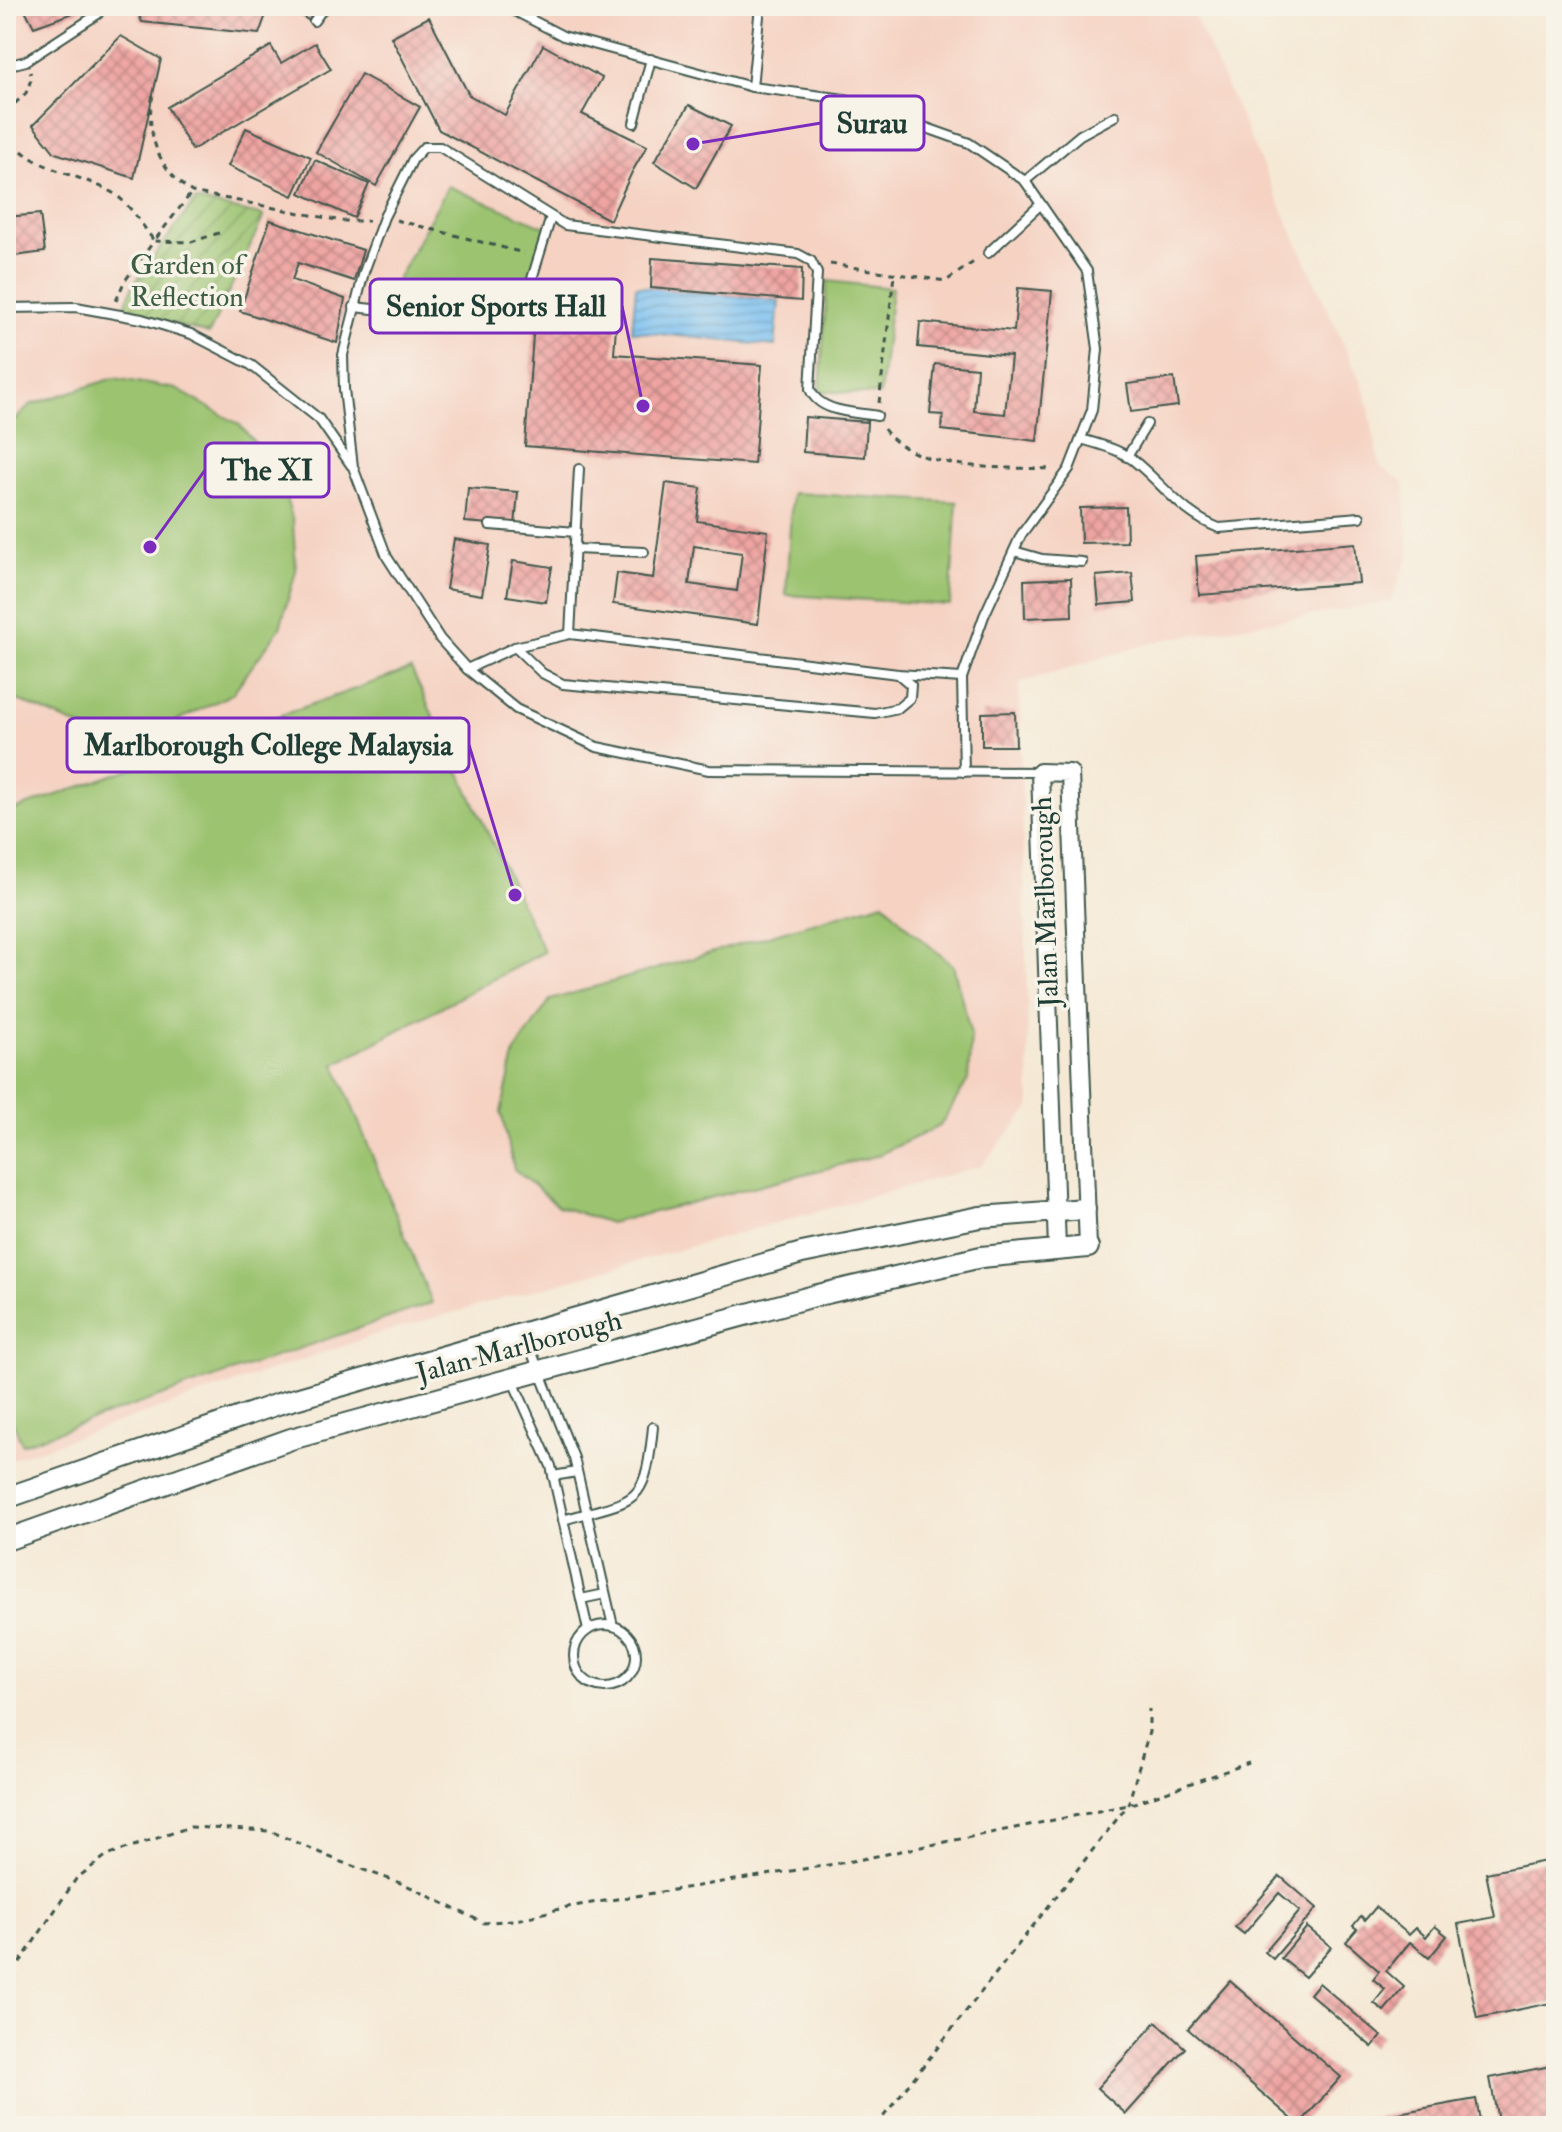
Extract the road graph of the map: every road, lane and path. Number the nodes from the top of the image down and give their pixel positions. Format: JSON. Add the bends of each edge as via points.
{"nodes":[{"id":1,"x":325,"y":6,"type":"edge"},
{"id":2,"x":505,"y":6,"type":"edge"},
{"id":3,"x":760,"y":6,"type":"edge"},
{"id":4,"x":98,"y":14,"type":"dead end"},
{"id":5,"x":314,"y":21,"type":"dead end"},
{"id":6,"x":651,"y":59,"type":"junction"},
{"id":7,"x":26,"y":61,"type":"junction"},
{"id":8,"x":6,"y":62,"type":"edge"},
{"id":9,"x":752,"y":87,"type":"junction"},
{"id":10,"x":153,"y":95,"type":"dead end"},
{"id":11,"x":6,"y":112,"type":"edge"},
{"id":12,"x":1115,"y":116,"type":"dead end"},
{"id":13,"x":634,"y":123,"type":"dead end"},
{"id":14,"x":6,"y":133,"type":"edge"},
{"id":15,"x":1025,"y":181,"type":"junction"},
{"id":16,"x":192,"y":192,"type":"junction"},
{"id":17,"x":1041,"y":204,"type":"junction"},
{"id":18,"x":384,"y":217,"type":"junction"},
{"id":19,"x":551,"y":217,"type":"junction"},
{"id":20,"x":219,"y":233,"type":"dead end"},
{"id":21,"x":154,"y":241,"type":"junction"},
{"id":22,"x":988,"y":253,"type":"joint"},
{"id":23,"x":538,"y":257,"type":"junction"},
{"id":24,"x":811,"y":261,"type":"junction"},
{"id":25,"x":894,"y":275,"type":"junction"},
{"id":26,"x":354,"y":307,"type":"junction"},
{"id":27,"x":6,"y":308,"type":"edge"},
{"id":28,"x":112,"y":312,"type":"junction"},
{"id":29,"x":877,"y":416,"type":"junction"},
{"id":30,"x":1147,"y":424,"type":"dead end"},
{"id":31,"x":1081,"y":439,"type":"junction"},
{"id":32,"x":1127,"y":457,"type":"junction"},
{"id":33,"x":353,"y":467,"type":"junction"},
{"id":34,"x":579,"y":469,"type":"dead end"},
{"id":35,"x":1069,"y":469,"type":"junction"},
{"id":36,"x":1360,"y":517,"type":"dead end"},
{"id":37,"x":490,"y":525,"type":"dead end"},
{"id":38,"x":576,"y":532,"type":"junction"},
{"id":39,"x":575,"y":549,"type":"junction"},
{"id":40,"x":1014,"y":551,"type":"junction"},
{"id":41,"x":644,"y":552,"type":"dead end"},
{"id":42,"x":1082,"y":562,"type":"dead end"},
{"id":43,"x":570,"y":634,"type":"junction"},
{"id":44,"x":515,"y":647,"type":"junction"},
{"id":45,"x":467,"y":669,"type":"junction"},
{"id":46,"x":898,"y":674,"type":"junction"},
{"id":47,"x":962,"y":678,"type":"junction"},
{"id":48,"x":964,"y":772,"type":"junction"},
{"id":49,"x":1040,"y":772,"type":"junction"},
{"id":50,"x":1085,"y":1209,"type":"junction"},
{"id":51,"x":1055,"y":1211,"type":"junction"},
{"id":52,"x":1088,"y":1247,"type":"joint"},
{"id":53,"x":1057,"y":1248,"type":"junction"},
{"id":54,"x":524,"y":1333,"type":"junction"},
{"id":55,"x":539,"y":1371,"type":"junction"},
{"id":56,"x":512,"y":1379,"type":"junction"},
{"id":57,"x":653,"y":1427,"type":"dead end"},
{"id":58,"x":577,"y":1472,"type":"junction"},
{"id":59,"x":553,"y":1476,"type":"junction"},
{"id":60,"x":6,"y":1498,"type":"edge"},
{"id":61,"x":587,"y":1513,"type":"junction"},
{"id":62,"x":563,"y":1520,"type":"junction"},
{"id":63,"x":6,"y":1540,"type":"edge"},
{"id":64,"x":605,"y":1594,"type":"junction"},
{"id":65,"x":581,"y":1599,"type":"junction"},
{"id":66,"x":613,"y":1626,"type":"junction"},
{"id":67,"x":588,"y":1630,"type":"junction"},
{"id":68,"x":1149,"y":1709,"type":"dead end"},
{"id":69,"x":1249,"y":1763,"type":"dead end"},
{"id":70,"x":1128,"y":1805,"type":"junction"},
{"id":71,"x":6,"y":1983,"type":"edge"},
{"id":72,"x":876,"y":2126,"type":"edge"}],
"edges":[{"from":1,"to":5,"type":"lane"},
{"from":2,"to":6,"type":"lane","via":[[563,36]]},
{"from":3,"to":9,"type":"lane"},
{"from":4,"to":7,"type":"lane"},
{"from":6,"to":9,"type":"lane"},
{"from":6,"to":13,"type":"lane"},
{"from":7,"to":8,"type":"lane"},
{"from":7,"to":11,"type":"path","via":[[32,77],[26,93]]},
{"from":9,"to":15,"type":"lane","via":[[845,99],[969,143]]},
{"from":10,"to":16,"type":"path","via":[[152,136],[177,183]]},
{"from":12,"to":15,"type":"lane","via":[[1080,135]]},
{"from":14,"to":21,"type":"path","via":[[35,162],[115,194]]},
{"from":15,"to":17,"type":"lane"},
{"from":16,"to":18,"type":"path","via":[[342,221]]},
{"from":16,"to":21,"type":"path"},
{"from":17,"to":22,"type":"lane"},
{"from":17,"to":31,"type":"lane","via":[[1087,271],[1098,349],[1092,410]]},
{"from":18,"to":19,"type":"lane","via":[[424,147],[440,147]]},
{"from":18,"to":23,"type":"path"},
{"from":18,"to":26,"type":"lane"},
{"from":19,"to":23,"type":"lane"},
{"from":19,"to":24,"type":"lane","via":[[565,225],[798,254]]},
{"from":20,"to":21,"type":"path","via":[[191,242]]},
{"from":21,"to":28,"type":"path","via":[[124,282]]},
{"from":22,"to":25,"type":"path","via":[[946,281]]},
{"from":23,"to":26,"type":"lane","via":[[523,308],[503,323]]},
{"from":24,"to":25,"type":"path"},
{"from":24,"to":29,"type":"lane","via":[[817,273],[810,389],[814,400]]},
{"from":25,"to":29,"type":"path"},
{"from":26,"to":33,"type":"lane","via":[[343,355]]},
{"from":27,"to":28,"type":"lane"},
{"from":28,"to":33,"type":"lane","via":[[191,334],[251,365],[319,419]]},
{"from":29,"to":35,"type":"path","via":[[892,440],[923,456],[978,467]]},
{"from":30,"to":32,"type":"lane"},
{"from":31,"to":32,"type":"lane"},
{"from":31,"to":35,"type":"lane"},
{"from":32,"to":36,"type":"lane","via":[[1197,520],[1219,528]]},
{"from":33,"to":45,"type":"lane","via":[[387,557],[440,639]]},
{"from":34,"to":38,"type":"lane"},
{"from":35,"to":40,"type":"lane"},
{"from":37,"to":38,"type":"lane"},
{"from":38,"to":39,"type":"lane"},
{"from":39,"to":41,"type":"lane"},
{"from":39,"to":43,"type":"lane"},
{"from":40,"to":42,"type":"lane"},
{"from":40,"to":47,"type":"lane"},
{"from":43,"to":44,"type":"lane"},
{"from":43,"to":46,"type":"lane"},
{"from":44,"to":45,"type":"lane"},
{"from":44,"to":46,"type":"lane","via":[[542,673],[563,684],[875,713],[898,708],[910,698],[911,685]]},
{"from":45,"to":48,"type":"lane","via":[[516,709],[620,753],[709,770]]},
{"from":46,"to":47,"type":"lane"},
{"from":47,"to":48,"type":"lane"},
{"from":48,"to":49,"type":"lane"},
{"from":49,"to":50,"type":"street","name":"Jalan Marlborough","via":[[1070,773]]},
{"from":49,"to":51,"type":"street","name":"Jalan Marlborough"},
{"from":50,"to":51,"type":"street","name":"Jalan Marlborough"},
{"from":50,"to":52,"type":"street","name":"Jalan Marlborough"},
{"from":51,"to":53,"type":"street","name":"Jalan Marlborough"},
{"from":51,"to":54,"type":"street","name":"Jalan Marlborough","via":[[980,1217],[802,1253]]},
{"from":52,"to":53,"type":"street","name":"Jalan Marlborough"},
{"from":53,"to":55,"type":"street","name":"Jalan Marlborough","via":[[981,1257],[814,1296]]},
{"from":54,"to":55,"type":"lane"},
{"from":54,"to":60,"type":"street","name":"Jalan Marlborough","via":[[278,1404]]},
{"from":55,"to":56,"type":"street","name":"Jalan Marlborough"},
{"from":55,"to":58,"type":"lane"},
{"from":56,"to":59,"type":"lane"},
{"from":56,"to":63,"type":"street","name":"Jalan Marlborough","via":[[291,1439]]},
{"from":57,"to":61,"type":"lane","via":[[643,1488],[628,1501]]},
{"from":58,"to":59,"type":"lane"},
{"from":58,"to":61,"type":"lane"},
{"from":59,"to":62,"type":"lane"},
{"from":61,"to":62,"type":"lane"},
{"from":61,"to":64,"type":"lane"},
{"from":62,"to":65,"type":"lane"},
{"from":64,"to":65,"type":"lane"},
{"from":64,"to":66,"type":"lane"},
{"from":65,"to":67,"type":"lane"},
{"from":66,"to":67,"type":"lane"},
{"from":66,"to":67,"type":"lane","via":[[631,1638],[637,1657],[630,1676],[613,1687],[592,1685],[576,1670],[574,1649]]},
{"from":68,"to":70,"type":"path","via":[[1149,1732]]},
{"from":69,"to":70,"type":"path"},
{"from":70,"to":71,"type":"path","via":[[847,1862],[484,1923],[406,1885],[270,1831],[190,1827],[107,1855],[76,1879]]},
{"from":70,"to":72,"type":"path"}]}
